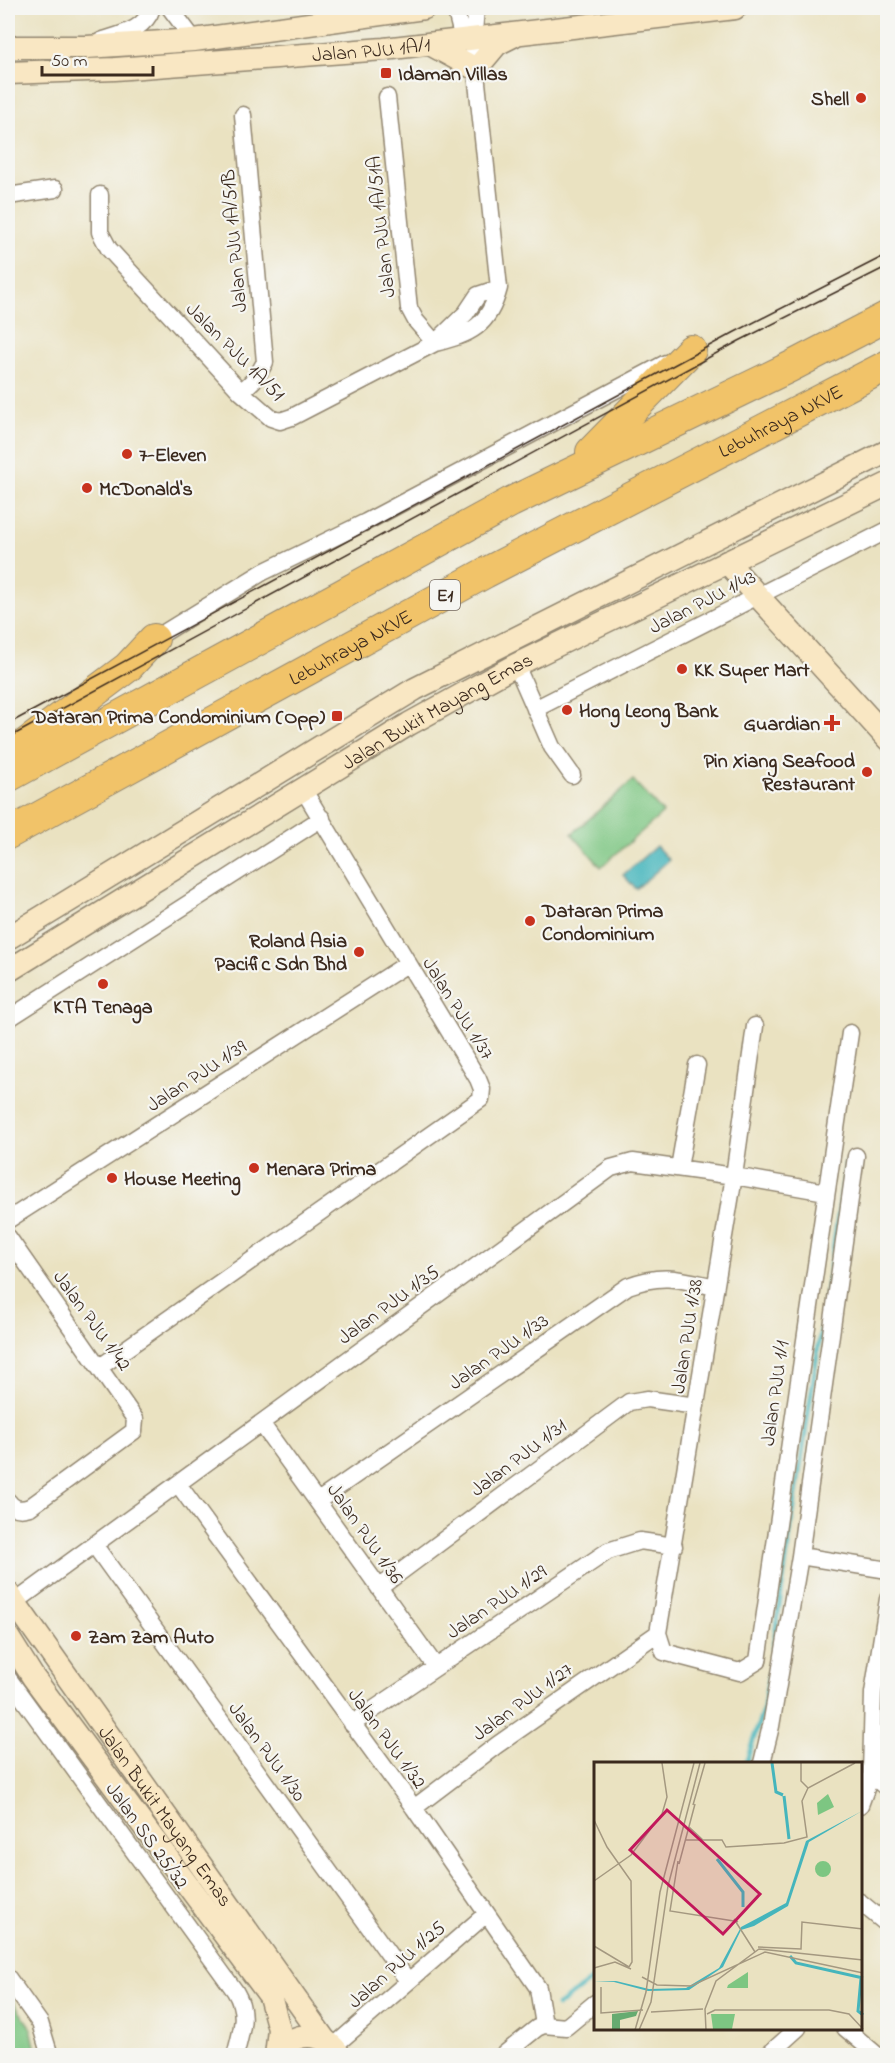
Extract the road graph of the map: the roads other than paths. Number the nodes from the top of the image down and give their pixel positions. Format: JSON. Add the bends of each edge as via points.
{"nodes":[{"id":1,"x":152,"y":8,"type":"edge"},
{"id":2,"x":170,"y":8,"type":"edge"},
{"id":3,"x":424,"y":8,"type":"edge"},
{"id":4,"x":455,"y":8,"type":"edge"},
{"id":5,"x":476,"y":8,"type":"edge"},
{"id":6,"x":735,"y":8,"type":"edge"},
{"id":7,"x":520,"y":32,"type":"junction"},
{"id":8,"x":194,"y":40,"type":"junction"},
{"id":9,"x":470,"y":41,"type":"junction"},
{"id":10,"x":430,"y":44,"type":"junction"},
{"id":11,"x":87,"y":46,"type":"junction"},
{"id":12,"x":8,"y":47,"type":"edge"},
{"id":13,"x":476,"y":69,"type":"junction"},
{"id":14,"x":8,"y":73,"type":"edge"},
{"id":15,"x":387,"y":97,"type":"dead end"},
{"id":16,"x":243,"y":115,"type":"dead end"},
{"id":17,"x":55,"y":189,"type":"dead end"},
{"id":18,"x":100,"y":195,"type":"dead end"},
{"id":19,"x":8,"y":196,"type":"edge"},
{"id":20,"x":888,"y":316,"type":"edge"},
{"id":21,"x":435,"y":343,"type":"junction"},
{"id":22,"x":691,"y":350,"type":"joint"},
{"id":23,"x":888,"y":365,"type":"edge"},
{"id":24,"x":241,"y":392,"type":"junction"},
{"id":25,"x":888,"y":452,"type":"edge"},
{"id":26,"x":551,"y":484,"type":"junction"},
{"id":27,"x":888,"y":484,"type":"edge"},
{"id":28,"x":888,"y":530,"type":"edge"},
{"id":29,"x":727,"y":562,"type":"junction"},
{"id":30,"x":757,"y":596,"type":"junction"},
{"id":31,"x":542,"y":627,"type":"junction"},
{"id":32,"x":154,"y":639,"type":"joint"},
{"id":33,"x":516,"y":665,"type":"junction"},
{"id":34,"x":415,"y":689,"type":"junction"},
{"id":35,"x":535,"y":709,"type":"junction"},
{"id":36,"x":888,"y":739,"type":"edge"},
{"id":37,"x":8,"y":758,"type":"edge"},
{"id":38,"x":572,"y":775,"type":"dead end"},
{"id":39,"x":8,"y":777,"type":"edge"},
{"id":40,"x":256,"y":786,"type":"junction"},
{"id":41,"x":303,"y":789,"type":"junction"},
{"id":42,"x":322,"y":818,"type":"junction"},
{"id":43,"x":8,"y":834,"type":"edge"},
{"id":44,"x":8,"y":938,"type":"edge"},
{"id":45,"x":407,"y":964,"type":"junction"},
{"id":46,"x":8,"y":971,"type":"edge"},
{"id":47,"x":8,"y":1019,"type":"edge"},
{"id":48,"x":755,"y":1026,"type":"dead end"},
{"id":49,"x":850,"y":1033,"type":"dead end"},
{"id":50,"x":697,"y":1065,"type":"dead end"},
{"id":51,"x":856,"y":1156,"type":"dead end"},
{"id":52,"x":679,"y":1168,"type":"junction"},
{"id":53,"x":734,"y":1176,"type":"junction"},
{"id":54,"x":826,"y":1192,"type":"junction"},
{"id":55,"x":8,"y":1220,"type":"edge"},
{"id":56,"x":8,"y":1237,"type":"edge"},
{"id":57,"x":715,"y":1287,"type":"junction"},
{"id":58,"x":100,"y":1367,"type":"junction"},
{"id":59,"x":696,"y":1406,"type":"junction"},
{"id":60,"x":261,"y":1423,"type":"junction"},
{"id":61,"x":178,"y":1484,"type":"junction"},
{"id":62,"x":8,"y":1501,"type":"edge"},
{"id":63,"x":318,"y":1501,"type":"junction"},
{"id":64,"x":95,"y":1546,"type":"junction"},
{"id":65,"x":674,"y":1546,"type":"junction"},
{"id":66,"x":800,"y":1556,"type":"junction"},
{"id":67,"x":888,"y":1570,"type":"edge"},
{"id":68,"x":379,"y":1588,"type":"junction"},
{"id":69,"x":11,"y":1598,"type":"edge"},
{"id":70,"x":888,"y":1599,"type":"edge"},
{"id":71,"x":658,"y":1633,"type":"junction"},
{"id":72,"x":8,"y":1637,"type":"edge"},
{"id":73,"x":664,"y":1652,"type":"joint"},
{"id":74,"x":436,"y":1666,"type":"junction"},
{"id":75,"x":16,"y":1685,"type":"edge"},
{"id":76,"x":352,"y":1724,"type":"junction"},
{"id":77,"x":762,"y":1762,"type":"edge"},
{"id":78,"x":871,"y":1775,"type":"junction"},
{"id":79,"x":888,"y":1789,"type":"edge"},
{"id":80,"x":862,"y":1802,"type":"edge"},
{"id":81,"x":414,"y":1808,"type":"junction"},
{"id":82,"x":862,"y":1903,"type":"edge"},
{"id":83,"x":485,"y":1915,"type":"junction"},
{"id":84,"x":888,"y":1925,"type":"edge"},
{"id":85,"x":8,"y":1980,"type":"edge"},
{"id":86,"x":408,"y":1981,"type":"junction"},
{"id":87,"x":594,"y":2004,"type":"edge"},
{"id":88,"x":544,"y":2025,"type":"junction"},
{"id":89,"x":796,"y":2030,"type":"edge"},
{"id":90,"x":847,"y":2030,"type":"edge"},
{"id":91,"x":333,"y":2047,"type":"edge"},
{"id":92,"x":50,"y":2055,"type":"edge"},
{"id":93,"x":235,"y":2055,"type":"edge"},
{"id":94,"x":277,"y":2055,"type":"edge"},
{"id":95,"x":502,"y":2055,"type":"edge"},
{"id":96,"x":767,"y":2055,"type":"edge"},
{"id":97,"x":878,"y":2055,"type":"edge"}],
"edges":[{"from":1,"to":11,"type":"street","via":[[148,19],[134,29]]},
{"from":2,"to":8,"type":"street"},
{"from":3,"to":8,"type":"main road","name":"Jalan PJU 1A/1"},
{"from":4,"to":9,"type":"street"},
{"from":5,"to":9,"type":"street"},
{"from":6,"to":7,"type":"main road","name":"Jalan PJU 1A/1"},
{"from":7,"to":9,"type":"main road","name":"Jalan PJU 1A/1"},
{"from":7,"to":13,"type":"main road","via":[[496,44]]},
{"from":8,"to":11,"type":"main road","name":"Jalan PJU 1A/1"},
{"from":9,"to":10,"type":"main road","name":"Jalan PJU 1A/1"},
{"from":9,"to":13,"type":"street"},
{"from":10,"to":13,"type":"main road"},
{"from":10,"to":14,"type":"main road","name":"Jalan PJU 1A/1","via":[[115,69]]},
{"from":11,"to":12,"type":"main road","name":"Jalan PJU 1A/1"},
{"from":13,"to":21,"type":"street","via":[[499,288],[494,309],[479,326],[460,337]]},
{"from":15,"to":21,"type":"street","name":"Jalan PJU 1A/51A","via":[[409,308]]},
{"from":16,"to":24,"type":"street","name":"Jalan PJU 1A/51B","via":[[265,362]]},
{"from":17,"to":19,"type":"street"},
{"from":18,"to":24,"type":"street","name":"Jalan PJU 1A/51","via":[[100,232],[109,249]]},
{"from":20,"to":26,"type":"highway"},
{"from":21,"to":24,"type":"street","name":"Jalan PJU 1A/51","via":[[280,421]]},
{"from":22,"to":26,"type":"highway","via":[[595,449]]},
{"from":22,"to":32,"type":"street","via":[[366,522],[263,572]]},
{"from":23,"to":43,"type":"highway","name":"Lebuhraya NKVE","number":"E1","via":[[485,573]]},
{"from":25,"to":31,"type":"main road","name":"Jalan Bukit Mayang Emas"},
{"from":26,"to":39,"type":"highway","via":[[454,532]]},
{"from":27,"to":29,"type":"main road","name":"Jalan Bukit Mayang Emas"},
{"from":28,"to":30,"type":"street","name":"Jalan PJU 1/43"},
{"from":29,"to":30,"type":"main road"},
{"from":29,"to":33,"type":"main road","name":"Jalan Bukit Mayang Emas"},
{"from":30,"to":35,"type":"street","name":"Jalan PJU 1/43"},
{"from":30,"to":36,"type":"main road"},
{"from":31,"to":33,"type":"main road","via":[[523,645]]},
{"from":31,"to":34,"type":"main road","name":"Jalan Bukit Mayang Emas"},
{"from":32,"to":37,"type":"highway","via":[[128,668]]},
{"from":33,"to":34,"type":"main road","via":[[495,663],[454,680]]},
{"from":33,"to":35,"type":"street"},
{"from":33,"to":41,"type":"main road","name":"Jalan Bukit Mayang Emas"},
{"from":34,"to":40,"type":"main road","name":"Jalan Bukit Mayang Emas"},
{"from":35,"to":38,"type":"street","via":[[552,747]]},
{"from":40,"to":41,"type":"main road","via":[[283,780]]},
{"from":40,"to":44,"type":"main road","name":"Jalan Bukit Mayang Emas"},
{"from":41,"to":42,"type":"street","name":"Jalan PJU 1/37"},
{"from":41,"to":46,"type":"main road","name":"Jalan Bukit Mayang Emas"},
{"from":42,"to":45,"type":"street","name":"Jalan PJU 1/37"},
{"from":42,"to":47,"type":"street"},
{"from":45,"to":55,"type":"street","name":"Jalan PJU 1/39"},
{"from":45,"to":58,"type":"street","name":"Jalan PJU 1/37","via":[[478,1079],[481,1100]]},
{"from":48,"to":53,"type":"street","name":"Jalan PJU 1/38"},
{"from":49,"to":54,"type":"street","name":"Jalan PJU 1/1"},
{"from":50,"to":52,"type":"street"},
{"from":51,"to":66,"type":"street"},
{"from":52,"to":53,"type":"street","name":"Jalan PJU 1/35"},
{"from":52,"to":60,"type":"street","name":"Jalan PJU 1/35","via":[[633,1162],[611,1168]]},
{"from":53,"to":54,"type":"street","name":"Jalan PJU 1/35"},
{"from":53,"to":57,"type":"street","name":"Jalan PJU 1/38"},
{"from":54,"to":73,"type":"street","name":"Jalan PJU 1/1","via":[[758,1661],[740,1672]]},
{"from":56,"to":58,"type":"street","name":"Jalan PJU 1/42"},
{"from":57,"to":59,"type":"street","name":"Jalan PJU 1/38"},
{"from":57,"to":63,"type":"street","name":"Jalan PJU 1/33","via":[[667,1276],[628,1286]]},
{"from":58,"to":62,"type":"street","name":"Jalan PJU 1/42","via":[[131,1410],[134,1431],[30,1507],[21,1509]]},
{"from":59,"to":65,"type":"street","name":"Jalan PJU 1/38"},
{"from":59,"to":68,"type":"street","name":"Jalan PJU 1/31","via":[[647,1399],[629,1402]]},
{"from":60,"to":61,"type":"street","name":"Jalan PJU 1/35"},
{"from":60,"to":63,"type":"street","name":"Jalan PJU 1/36"},
{"from":61,"to":64,"type":"street","name":"Jalan PJU 1/35"},
{"from":61,"to":76,"type":"street","name":"Jalan PJU 1/32"},
{"from":63,"to":68,"type":"street","name":"Jalan PJU 1/36"},
{"from":64,"to":69,"type":"street","name":"Jalan PJU 1/35"},
{"from":64,"to":86,"type":"street","name":"Jalan PJU 1/30"},
{"from":65,"to":71,"type":"street","name":"Jalan PJU 1/38"},
{"from":65,"to":74,"type":"street","name":"Jalan PJU 1/29","via":[[640,1541],[608,1551]]},
{"from":66,"to":67,"type":"street"},
{"from":66,"to":77,"type":"street"},
{"from":68,"to":74,"type":"street","name":"Jalan PJU 1/36"},
{"from":69,"to":91,"type":"main road","name":"Jalan Bukit Mayang Emas"},
{"from":70,"to":78,"type":"street","via":[[873,1693]]},
{"from":71,"to":73,"type":"street","name":"Jalan PJU 1/38"},
{"from":71,"to":81,"type":"street","name":"Jalan PJU 1/27"},
{"from":72,"to":75,"type":"main road","name":"Jalan Bukit Mayang Emas"},
{"from":74,"to":76,"type":"street","name":"Jalan PJU 1/29"},
{"from":75,"to":93,"type":"street","name":"Jalan SS 25/32","via":[[236,1991],[245,2016]]},
{"from":75,"to":94,"type":"main road","name":"Jalan Bukit Mayang Emas","via":[[270,1996],[279,2030]]},
{"from":76,"to":81,"type":"street","name":"Jalan PJU 1/32"},
{"from":78,"to":79,"type":"street"},
{"from":78,"to":80,"type":"street"},
{"from":81,"to":83,"type":"street","name":"Jalan PJU 1/32"},
{"from":82,"to":84,"type":"street"},
{"from":83,"to":86,"type":"street","name":"Jalan PJU 1/25"},
{"from":83,"to":88,"type":"street","name":"Jalan PJU 1/32","via":[[538,1988]]},
{"from":85,"to":92,"type":"street","via":[[40,2023]]},
{"from":86,"to":91,"type":"street","name":"Jalan PJU 1/25"},
{"from":87,"to":88,"type":"street","via":[[566,2027]]},
{"from":88,"to":95,"type":"street"},
{"from":89,"to":96,"type":"street"},
{"from":90,"to":97,"type":"street"},
{"from":91,"to":94,"type":"main road","via":[[301,2036]]}]}
